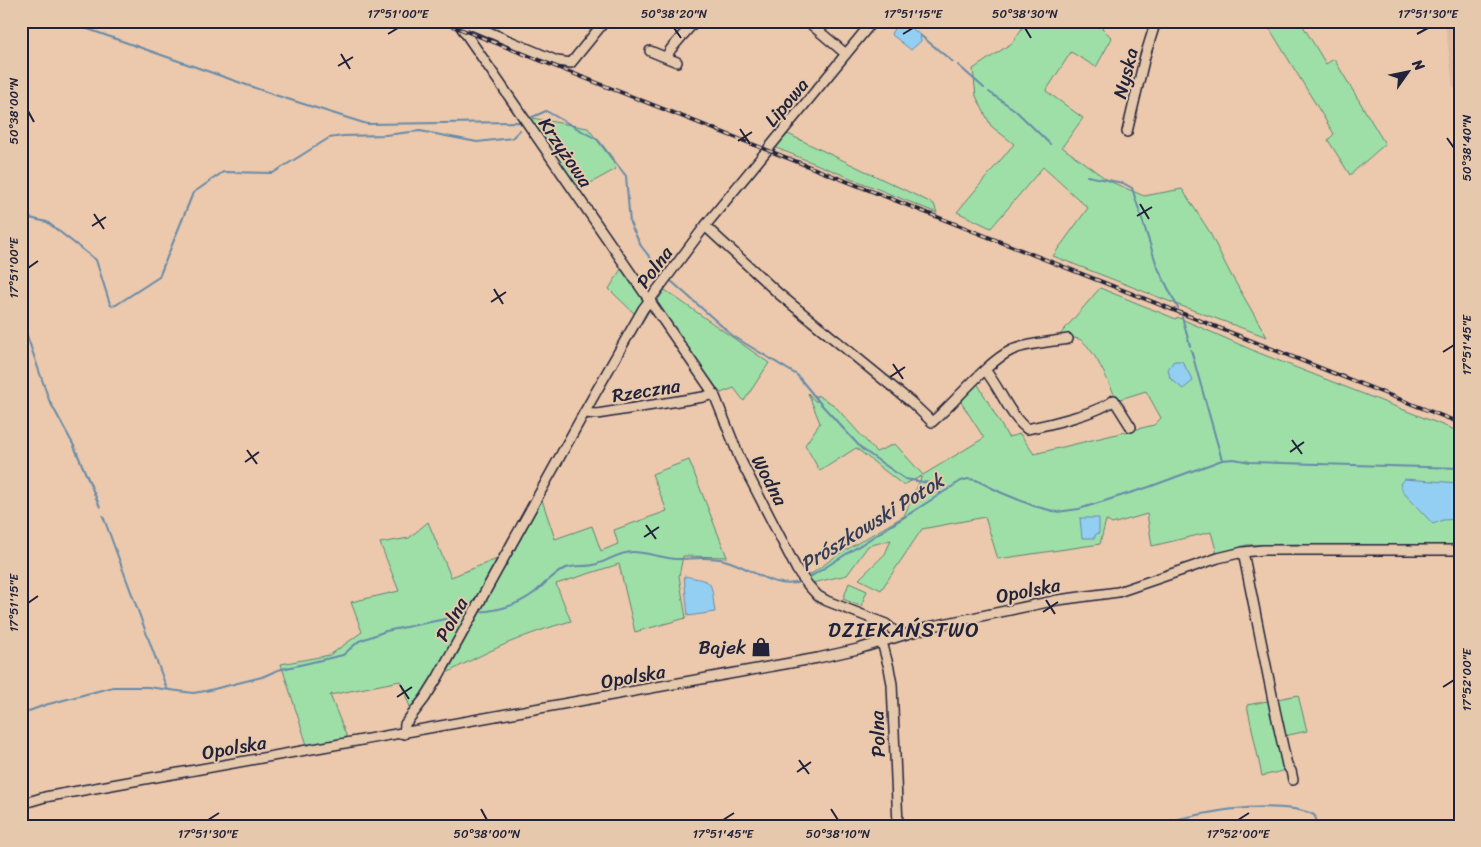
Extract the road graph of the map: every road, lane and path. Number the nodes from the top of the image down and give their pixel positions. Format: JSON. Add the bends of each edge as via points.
{"nodes":[{"id":1,"x":605,"y":21,"type":"edge"},
{"id":2,"x":695,"y":21,"type":"edge"},
{"id":3,"x":807,"y":21,"type":"edge"},
{"id":4,"x":873,"y":21,"type":"edge"},
{"id":5,"x":1156,"y":21,"type":"edge"},
{"id":6,"x":457,"y":22,"type":"edge"},
{"id":7,"x":650,"y":51,"type":"dead end"},
{"id":8,"x":846,"y":54,"type":"junction"},
{"id":9,"x":666,"y":58,"type":"junction"},
{"id":10,"x":678,"y":62,"type":"dead end"},
{"id":11,"x":1127,"y":132,"type":"dead end"},
{"id":12,"x":705,"y":226,"type":"junction"},
{"id":13,"x":650,"y":300,"type":"junction"},
{"id":14,"x":1068,"y":339,"type":"dead end"},
{"id":15,"x":985,"y":370,"type":"junction"},
{"id":16,"x":714,"y":394,"type":"junction"},
{"id":17,"x":584,"y":413,"type":"junction"},
{"id":18,"x":1131,"y":427,"type":"dead end"},
{"id":19,"x":1460,"y":550,"type":"edge"},
{"id":20,"x":1243,"y":552,"type":"junction"},
{"id":21,"x":899,"y":635,"type":"junction"},
{"id":22,"x":882,"y":642,"type":"junction"},
{"id":23,"x":404,"y":734,"type":"junction"},
{"id":24,"x":1293,"y":780,"type":"dead end"},
{"id":25,"x":21,"y":804,"type":"edge"},
{"id":26,"x":898,"y":826,"type":"edge"}],
"edges":[{"from":1,"to":6,"type":"street","via":[[571,63],[465,22]]},
{"from":2,"to":9,"type":"street"},
{"from":3,"to":8,"type":"street"},
{"from":4,"to":8,"type":"street","name":"Lipowa"},
{"from":5,"to":11,"type":"street","name":"Nyska"},
{"from":6,"to":13,"type":"street","name":"Krzyżowa"},
{"from":7,"to":9,"type":"street"},
{"from":8,"to":12,"type":"street","name":"Lipowa"},
{"from":9,"to":10,"type":"street"},
{"from":12,"to":13,"type":"street","name":"Polna"},
{"from":12,"to":15,"type":"street","via":[[779,294],[932,422]]},
{"from":13,"to":16,"type":"street","name":"Wodna"},
{"from":13,"to":17,"type":"street","name":"Polna"},
{"from":14,"to":15,"type":"street","via":[[1012,350]]},
{"from":15,"to":18,"type":"street","via":[[1018,420],[1028,429],[1091,411],[1114,400]]},
{"from":16,"to":17,"type":"street","name":"Rzeczna","via":[[597,414]]},
{"from":16,"to":21,"type":"street","name":"Wodna","via":[[740,459],[801,576],[827,602],[886,624]]},
{"from":17,"to":23,"type":"street","name":"Polna","via":[[425,698],[405,724]]},
{"from":19,"to":20,"type":"street","name":"Opolska"},
{"from":20,"to":21,"type":"street","name":"Opolska","via":[[1118,592],[1048,602]]},
{"from":20,"to":24,"type":"street","via":[[1287,765]]},
{"from":21,"to":22,"type":"street","name":"Opolska"},
{"from":22,"to":23,"type":"street","name":"Opolska","via":[[756,670]]},
{"from":22,"to":26,"type":"street","name":"Polna","via":[[892,684]]},
{"from":23,"to":25,"type":"street","name":"Opolska","via":[[55,795]]}]}
